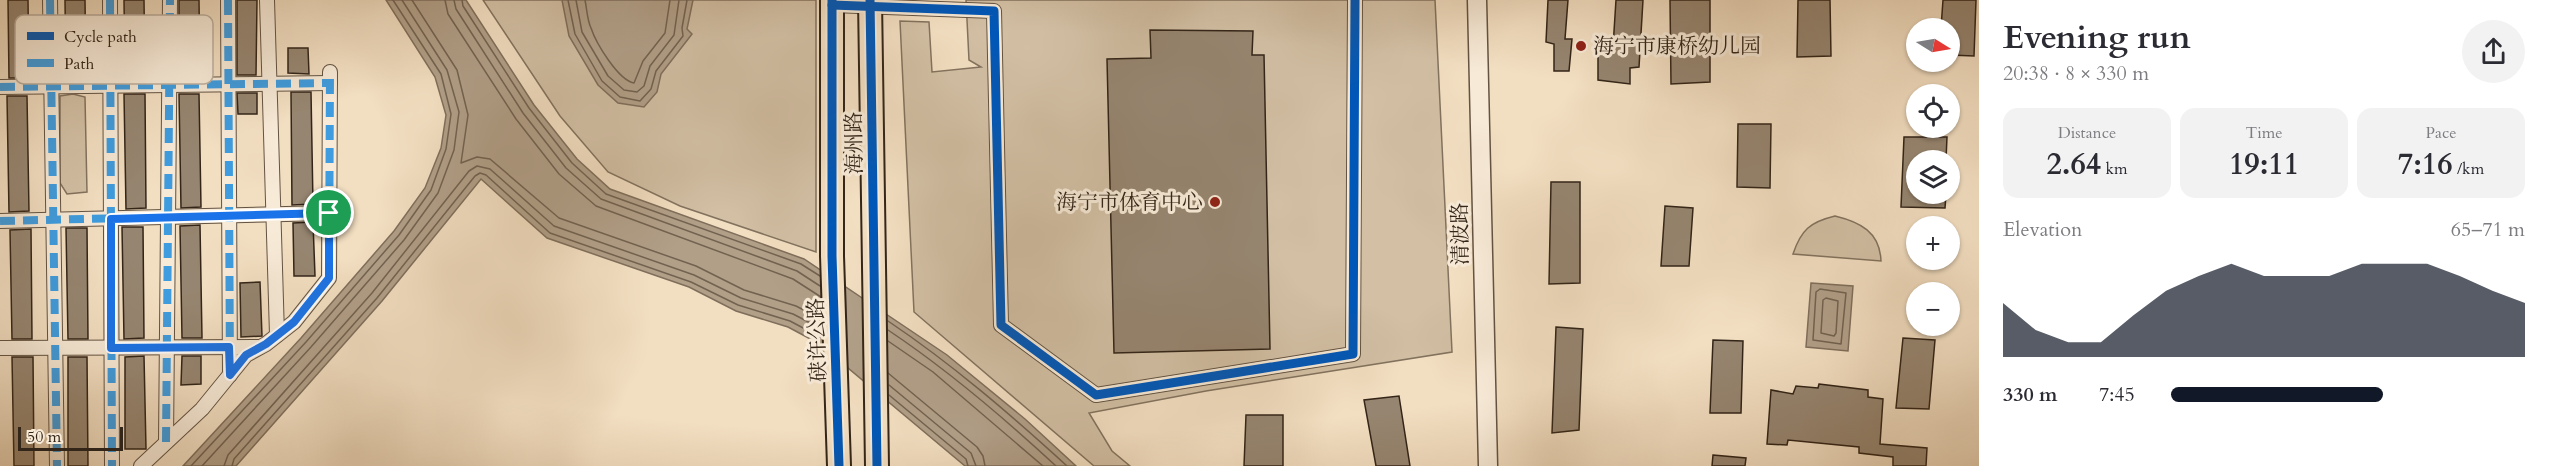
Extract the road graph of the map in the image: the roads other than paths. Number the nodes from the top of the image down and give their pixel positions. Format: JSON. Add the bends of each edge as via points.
{"nodes":[{"id":1,"x":50,"y":0,"type":"edge"},
{"id":2,"x":170,"y":0,"type":"edge"},
{"id":3,"x":228,"y":0,"type":"edge"},
{"id":4,"x":267,"y":0,"type":"edge"},
{"id":5,"x":1355,"y":0,"type":"edge"},
{"id":6,"x":1477,"y":0,"type":"edge"},
{"id":7,"x":832,"y":2,"type":"edge"},
{"id":8,"x":870,"y":3,"type":"edge"},
{"id":9,"x":50,"y":15,"type":"edge"},
{"id":10,"x":170,"y":15,"type":"edge"},
{"id":11,"x":51,"y":84,"type":"edge"},
{"id":12,"x":270,"y":84,"type":"junction"},
{"id":13,"x":169,"y":85,"type":"junction"},
{"id":14,"x":228,"y":85,"type":"junction"},
{"id":15,"x":110,"y":86,"type":"junction"},
{"id":16,"x":0,"y":87,"type":"edge"},
{"id":17,"x":51,"y":87,"type":"junction"},
{"id":18,"x":329,"y":213,"type":"junction"},
{"id":19,"x":273,"y":215,"type":"junction"},
{"id":20,"x":229,"y":216,"type":"junction"},
{"id":21,"x":168,"y":217,"type":"junction"},
{"id":22,"x":111,"y":219,"type":"junction"},
{"id":23,"x":53,"y":220,"type":"junction"},
{"id":24,"x":0,"y":221,"type":"edge"},
{"id":25,"x":832,"y":256,"type":"joint"},
{"id":26,"x":277,"y":336,"type":"junction"},
{"id":27,"x":229,"y":347,"type":"junction"},
{"id":28,"x":261,"y":347,"type":"junction"},
{"id":29,"x":0,"y":348,"type":"edge"},
{"id":30,"x":55,"y":348,"type":"junction"},
{"id":31,"x":111,"y":348,"type":"junction"},
{"id":32,"x":167,"y":348,"type":"junction"},
{"id":33,"x":230,"y":375,"type":"junction"},
{"id":34,"x":166,"y":442,"type":"junction"},
{"id":35,"x":57,"y":466,"type":"edge"},
{"id":36,"x":112,"y":466,"type":"edge"},
{"id":37,"x":141,"y":466,"type":"edge"},
{"id":38,"x":839,"y":466,"type":"edge"},
{"id":39,"x":878,"y":466,"type":"edge"},
{"id":40,"x":1488,"y":466,"type":"edge"}],
"edges":[{"from":1,"to":9,"type":"street"},
{"from":2,"to":10,"type":"street"},
{"from":3,"to":14,"type":"street"},
{"from":4,"to":12,"type":"street"},
{"from":5,"to":8,"type":"street","via":[[1353,354],[1096,395],[1001,325],[994,11]]},
{"from":6,"to":40,"type":"street","name":"清波路"},
{"from":7,"to":8,"type":"street"},
{"from":7,"to":25,"type":"main road","name":"海州路"},
{"from":8,"to":39,"type":"main road","name":"海州路"},
{"from":11,"to":17,"type":"street"},
{"from":12,"to":14,"type":"street"},
{"from":12,"to":18,"type":"street","via":[[330,78]]},
{"from":12,"to":19,"type":"street"},
{"from":13,"to":14,"type":"street"},
{"from":13,"to":15,"type":"street"},
{"from":13,"to":21,"type":"street"},
{"from":14,"to":20,"type":"street"},
{"from":15,"to":17,"type":"street"},
{"from":15,"to":22,"type":"street"},
{"from":16,"to":17,"type":"street"},
{"from":17,"to":23,"type":"street"},
{"from":18,"to":19,"type":"street"},
{"from":18,"to":26,"type":"street","via":[[329,278],[294,322]]},
{"from":19,"to":20,"type":"street"},
{"from":19,"to":26,"type":"street"},
{"from":20,"to":21,"type":"street"},
{"from":20,"to":27,"type":"street"},
{"from":21,"to":22,"type":"street"},
{"from":21,"to":32,"type":"street"},
{"from":22,"to":23,"type":"street"},
{"from":22,"to":31,"type":"street"},
{"from":23,"to":24,"type":"street"},
{"from":23,"to":30,"type":"street"},
{"from":25,"to":38,"type":"main road","name":"硖许公路"},
{"from":26,"to":28,"type":"street"},
{"from":27,"to":28,"type":"street"},
{"from":27,"to":32,"type":"street"},
{"from":27,"to":33,"type":"street"},
{"from":28,"to":33,"type":"street","via":[[246,355]]},
{"from":29,"to":30,"type":"street"},
{"from":30,"to":31,"type":"street"},
{"from":30,"to":35,"type":"street"},
{"from":31,"to":32,"type":"street"},
{"from":31,"to":36,"type":"street"},
{"from":32,"to":34,"type":"street"},
{"from":33,"to":34,"type":"street","via":[[202,409]]},
{"from":34,"to":37,"type":"street"}]}
